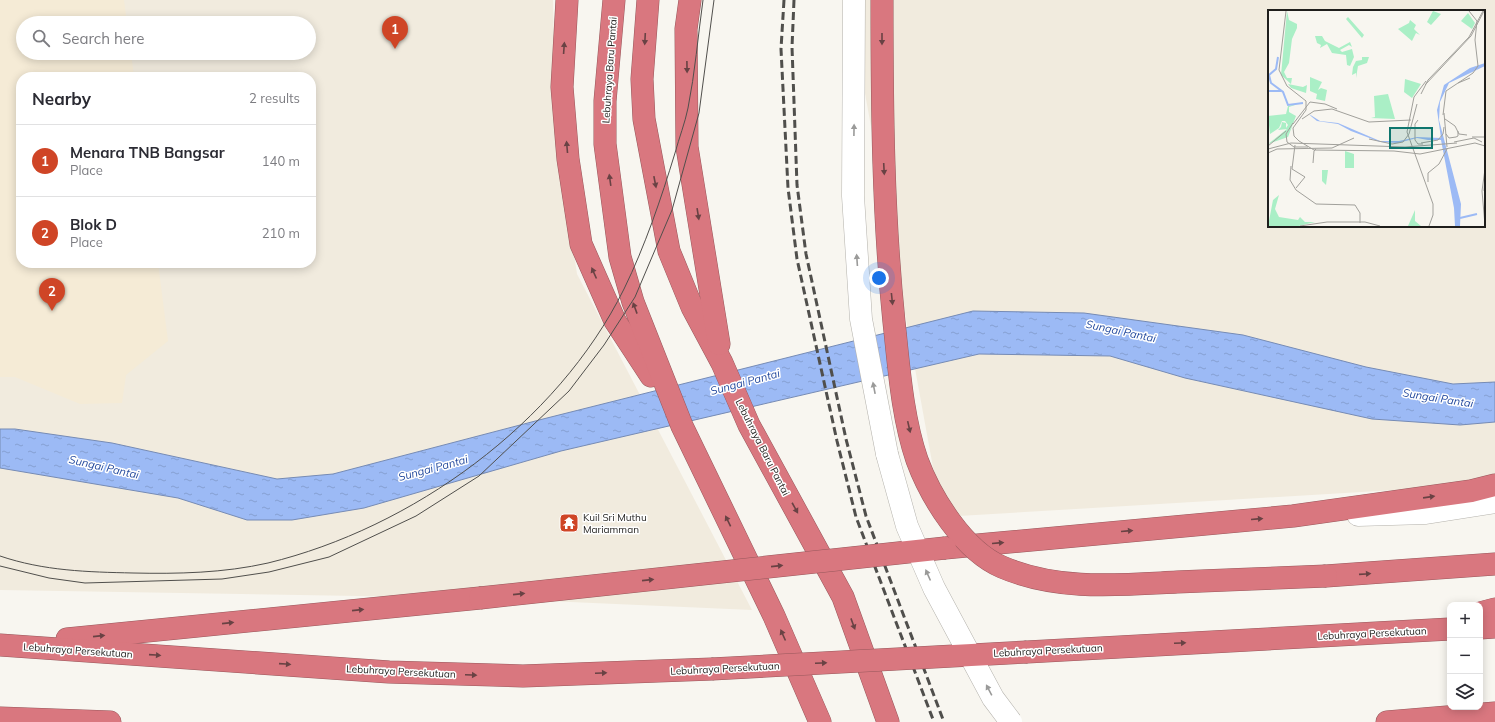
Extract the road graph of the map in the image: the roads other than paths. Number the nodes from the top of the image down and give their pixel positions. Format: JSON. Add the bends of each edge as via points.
{"nodes":[{"id":1,"x":567,"y":0,"type":"edge"},
{"id":2,"x":614,"y":0,"type":"edge"},
{"id":3,"x":648,"y":0,"type":"edge"},
{"id":4,"x":690,"y":0,"type":"edge"},
{"id":5,"x":854,"y":0,"type":"edge"},
{"id":6,"x":882,"y":0,"type":"edge"},
{"id":7,"x":722,"y":363,"type":"junction"},
{"id":8,"x":681,"y":425,"type":"junction"},
{"id":9,"x":1495,"y":485,"type":"edge"},
{"id":10,"x":1495,"y":502,"type":"edge"},
{"id":11,"x":1293,"y":516,"type":"junction"},
{"id":12,"x":1495,"y":564,"type":"edge"},
{"id":13,"x":1495,"y":609,"type":"edge"},
{"id":14,"x":1483,"y":611,"type":"edge"},
{"id":15,"x":1447,"y":620,"type":"edge"},
{"id":16,"x":1495,"y":627,"type":"edge"},
{"id":17,"x":1483,"y":628,"type":"edge"},
{"id":18,"x":1447,"y":629,"type":"edge"},
{"id":19,"x":1399,"y":631,"type":"junction"},
{"id":20,"x":2,"y":645,"type":"edge"},
{"id":21,"x":1495,"y":713,"type":"edge"},
{"id":22,"x":0,"y":718,"type":"edge"},
{"id":23,"x":110,"y":722,"type":"edge"},
{"id":24,"x":820,"y":722,"type":"edge"},
{"id":25,"x":888,"y":722,"type":"edge"},
{"id":26,"x":1011,"y":722,"type":"edge"},
{"id":27,"x":1387,"y":722,"type":"edge"}],
"edges":[{"from":8,"to":1,"type":"highway","one_way":true,"via":[[615,321],[581,244],[568,159],[562,87]]},
{"from":8,"to":2,"type":"highway","name":"Lebuhraya Baru Pantai","one_way":true,"via":[[633,302],[620,257],[605,144],[605,101]]},
{"from":3,"to":7,"type":"highway","name":"Lebuhraya Baru Pantai","one_way":true,"via":[[642,78],[644,120],[669,250],[681,284]]},
{"from":4,"to":7,"type":"highway","one_way":true,"via":[[686,28],[688,148]]},
{"from":26,"to":5,"type":"street","one_way":true,"bridge":true,"via":[[993,698],[934,588],[907,526],[887,454],[861,319],[853,196]]},
{"from":6,"to":12,"type":"highway","one_way":true,"bridge":true,"via":[[882,122],[889,268],[898,360],[908,425],[918,460],[930,488],[956,530],[980,554],[1001,567],[1042,580],[1087,586],[1326,576]]},
{"from":7,"to":25,"type":"highway","name":"Lebuhraya Baru Pantai","one_way":true,"via":[[750,425],[844,597]]},
{"from":24,"to":8,"type":"highway","name":"Lebuhraya Baru Pantai","one_way":true,"via":[[774,616]]},
{"from":11,"to":9,"type":"highway","one_way":true,"via":[[1471,491]]},
{"from":10,"to":11,"type":"street","via":[[1426,513]]},
{"from":20,"to":11,"type":"highway","one_way":true,"bridge":true,"via":[[480,598],[945,548]]},
{"from":13,"to":14,"type":"highway"},
{"from":15,"to":19,"type":"highway"},
{"from":16,"to":17,"type":"highway"},
{"from":18,"to":19,"type":"highway","name":"Lebuhraya Persekutuan"},
{"from":20,"to":19,"type":"highway","name":"Lebuhraya Persekutuan","one_way":true,"bridge":true,"via":[[389,672],[508,676],[712,669]]},
{"from":21,"to":27,"type":"highway"},
{"from":22,"to":23,"type":"highway"}]}
